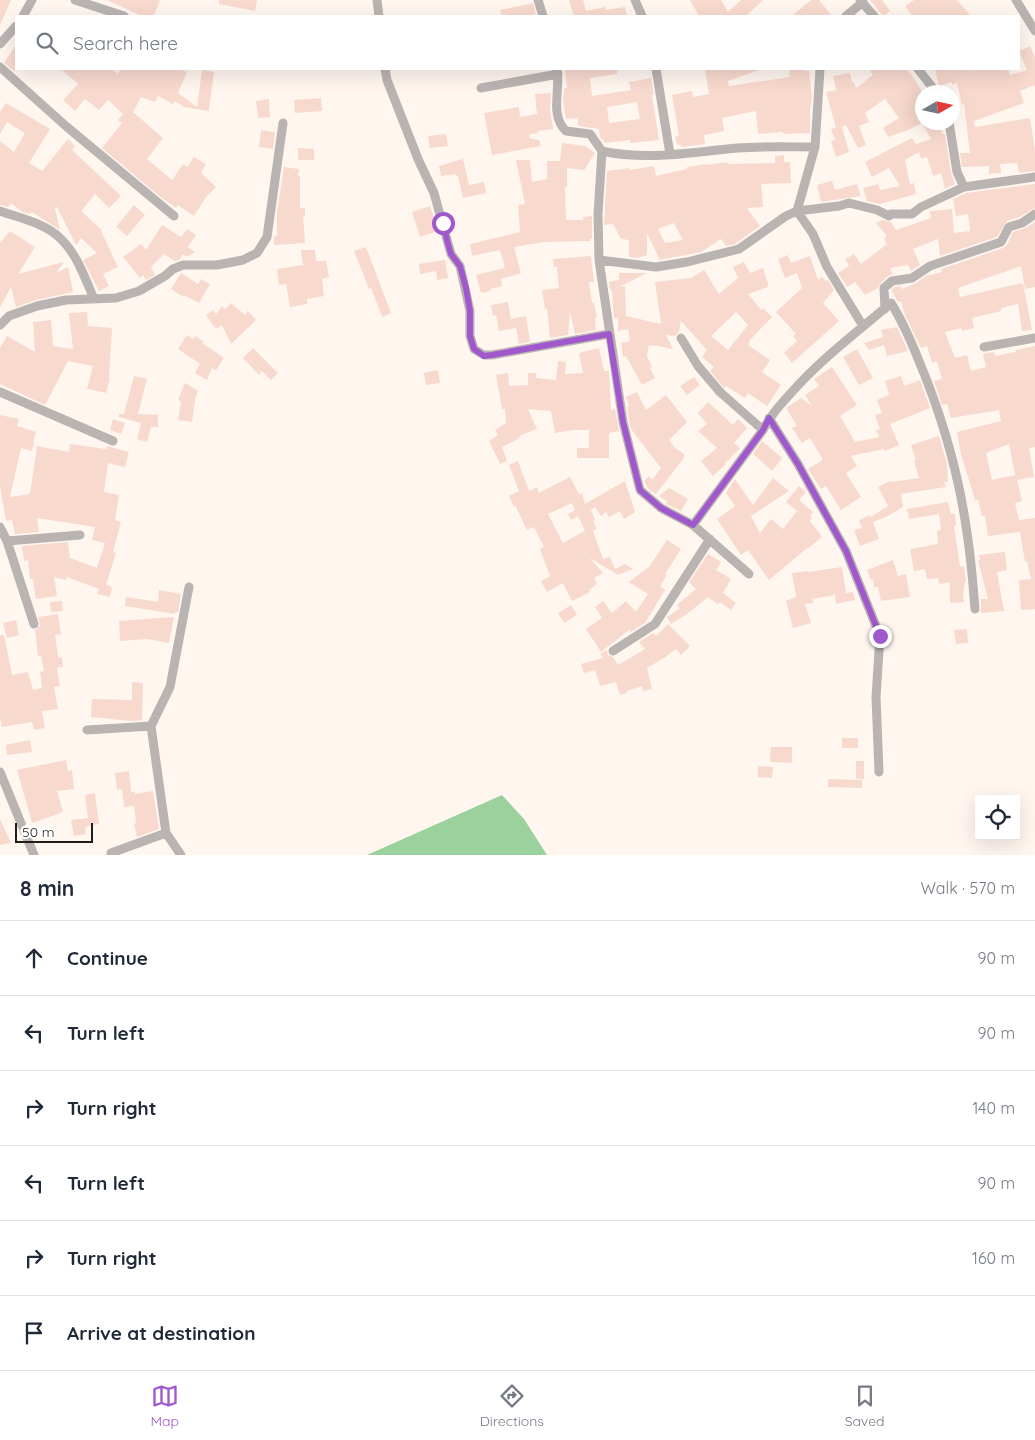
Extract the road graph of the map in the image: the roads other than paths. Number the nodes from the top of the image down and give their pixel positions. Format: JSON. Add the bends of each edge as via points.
{"nodes":[{"id":1,"x":32,"y":0,"type":"edge"},
{"id":2,"x":75,"y":0,"type":"edge"},
{"id":3,"x":376,"y":0,"type":"edge"},
{"id":4,"x":538,"y":0,"type":"edge"},
{"id":5,"x":635,"y":0,"type":"edge"},
{"id":6,"x":1016,"y":0,"type":"edge"},
{"id":7,"x":862,"y":1,"type":"edge"},
{"id":8,"x":24,"y":15,"type":"edge"},
{"id":9,"x":121,"y":15,"type":"edge"},
{"id":10,"x":379,"y":15,"type":"edge"},
{"id":11,"x":543,"y":15,"type":"edge"},
{"id":12,"x":642,"y":15,"type":"edge"},
{"id":13,"x":847,"y":15,"type":"edge"},
{"id":14,"x":873,"y":15,"type":"edge"},
{"id":15,"x":15,"y":27,"type":"edge"},
{"id":16,"x":1035,"y":31,"type":"edge"},
{"id":17,"x":0,"y":44,"type":"edge"},
{"id":18,"x":0,"y":67,"type":"edge"},
{"id":19,"x":385,"y":70,"type":"edge"},
{"id":20,"x":656,"y":70,"type":"edge"},
{"id":21,"x":820,"y":70,"type":"edge"},
{"id":22,"x":919,"y":70,"type":"edge"},
{"id":23,"x":557,"y":71,"type":"edge"},
{"id":24,"x":931,"y":85,"type":"edge"},
{"id":25,"x":482,"y":88,"type":"dead end"},
{"id":26,"x":283,"y":123,"type":"dead end"},
{"id":27,"x":950,"y":130,"type":"edge"},
{"id":28,"x":814,"y":147,"type":"junction"},
{"id":29,"x":602,"y":151,"type":"junction"},
{"id":30,"x":670,"y":154,"type":"junction"},
{"id":31,"x":1035,"y":177,"type":"edge"},
{"id":32,"x":964,"y":187,"type":"junction"},
{"id":33,"x":797,"y":210,"type":"junction"},
{"id":34,"x":0,"y":211,"type":"edge"},
{"id":35,"x":1035,"y":214,"type":"edge"},
{"id":36,"x":174,"y":216,"type":"dead end"},
{"id":37,"x":599,"y":260,"type":"junction"},
{"id":38,"x":94,"y":299,"type":"junction"},
{"id":39,"x":884,"y":309,"type":"junction"},
{"id":40,"x":0,"y":311,"type":"edge"},
{"id":41,"x":8,"y":316,"type":"junction"},
{"id":42,"x":0,"y":326,"type":"edge"},
{"id":43,"x":863,"y":326,"type":"junction"},
{"id":44,"x":609,"y":334,"type":"junction"},
{"id":45,"x":681,"y":338,"type":"dead end"},
{"id":46,"x":1035,"y":338,"type":"edge"},
{"id":47,"x":984,"y":347,"type":"dead end"},
{"id":48,"x":0,"y":392,"type":"edge"},
{"id":49,"x":769,"y":418,"type":"junction"},
{"id":50,"x":763,"y":430,"type":"junction"},
{"id":51,"x":113,"y":441,"type":"dead end"},
{"id":52,"x":693,"y":525,"type":"junction"},
{"id":53,"x":0,"y":527,"type":"edge"},
{"id":54,"x":80,"y":535,"type":"dead end"},
{"id":55,"x":710,"y":539,"type":"junction"},
{"id":56,"x":7,"y":541,"type":"junction"},
{"id":57,"x":749,"y":574,"type":"dead end"},
{"id":58,"x":189,"y":587,"type":"dead end"},
{"id":59,"x":975,"y":609,"type":"dead end"},
{"id":60,"x":34,"y":624,"type":"dead end"},
{"id":61,"x":613,"y":651,"type":"dead end"},
{"id":62,"x":152,"y":726,"type":"junction"},
{"id":63,"x":87,"y":730,"type":"dead end"},
{"id":64,"x":0,"y":772,"type":"edge"},
{"id":65,"x":879,"y":772,"type":"dead end"},
{"id":66,"x":166,"y":833,"type":"junction"},
{"id":67,"x":111,"y":853,"type":"dead end"},
{"id":68,"x":34,"y":855,"type":"edge"},
{"id":69,"x":181,"y":855,"type":"edge"}],
"edges":[{"from":1,"to":8,"type":"street"},
{"from":2,"to":9,"type":"street"},
{"from":3,"to":10,"type":"street"},
{"from":4,"to":11,"type":"street"},
{"from":5,"to":12,"type":"street"},
{"from":6,"to":16,"type":"street"},
{"from":7,"to":13,"type":"street"},
{"from":7,"to":14,"type":"street"},
{"from":15,"to":17,"type":"street"},
{"from":18,"to":36,"type":"street"},
{"from":19,"to":44,"type":"street","via":[[434,193],[451,254],[460,266],[474,349],[484,356]]},
{"from":20,"to":30,"type":"street"},
{"from":21,"to":28,"type":"street"},
{"from":22,"to":24,"type":"street"},
{"from":23,"to":25,"type":"street"},
{"from":23,"to":29,"type":"street","via":[[559,122],[566,130],[590,134]]},
{"from":26,"to":38,"type":"street","via":[[267,237],[257,253],[243,260],[217,265],[183,265],[173,268],[166,276],[139,291],[116,298]]},
{"from":27,"to":32,"type":"street","via":[[957,172]]},
{"from":28,"to":30,"type":"street","via":[[739,148]]},
{"from":28,"to":33,"type":"street"},
{"from":29,"to":30,"type":"street","via":[[619,155]]},
{"from":29,"to":37,"type":"street"},
{"from":31,"to":32,"type":"street"},
{"from":32,"to":33,"type":"street","via":[[912,214],[889,216],[849,203]]},
{"from":33,"to":37,"type":"street","via":[[739,249],[656,267]]},
{"from":33,"to":43,"type":"street"},
{"from":34,"to":38,"type":"street","via":[[59,236],[70,250]]},
{"from":35,"to":39,"type":"street","via":[[1009,227],[1001,242],[930,266],[912,278],[892,281],[884,288]]},
{"from":37,"to":44,"type":"street"},
{"from":38,"to":41,"type":"street","via":[[37,306]]},
{"from":39,"to":43,"type":"street"},
{"from":39,"to":59,"type":"street","via":[[891,304],[900,318],[940,417],[967,532]]},
{"from":40,"to":41,"type":"street"},
{"from":41,"to":42,"type":"street"},
{"from":43,"to":49,"type":"street","via":[[808,373]]},
{"from":44,"to":52,"type":"street","via":[[623,422],[640,490],[661,508]]},
{"from":45,"to":50,"type":"street","via":[[698,366],[720,392]]},
{"from":46,"to":47,"type":"street"},
{"from":48,"to":51,"type":"street"},
{"from":49,"to":50,"type":"street"},
{"from":49,"to":65,"type":"street","via":[[846,551],[880,636],[876,697]]},
{"from":50,"to":52,"type":"street"},
{"from":52,"to":55,"type":"street"},
{"from":53,"to":56,"type":"street"},
{"from":54,"to":56,"type":"street"},
{"from":55,"to":57,"type":"street"},
{"from":55,"to":61,"type":"street","via":[[655,624]]},
{"from":56,"to":60,"type":"street"},
{"from":58,"to":62,"type":"street","via":[[170,687]]},
{"from":62,"to":63,"type":"street"},
{"from":62,"to":66,"type":"street"},
{"from":64,"to":68,"type":"street"},
{"from":66,"to":67,"type":"street"},
{"from":66,"to":69,"type":"street"}]}
